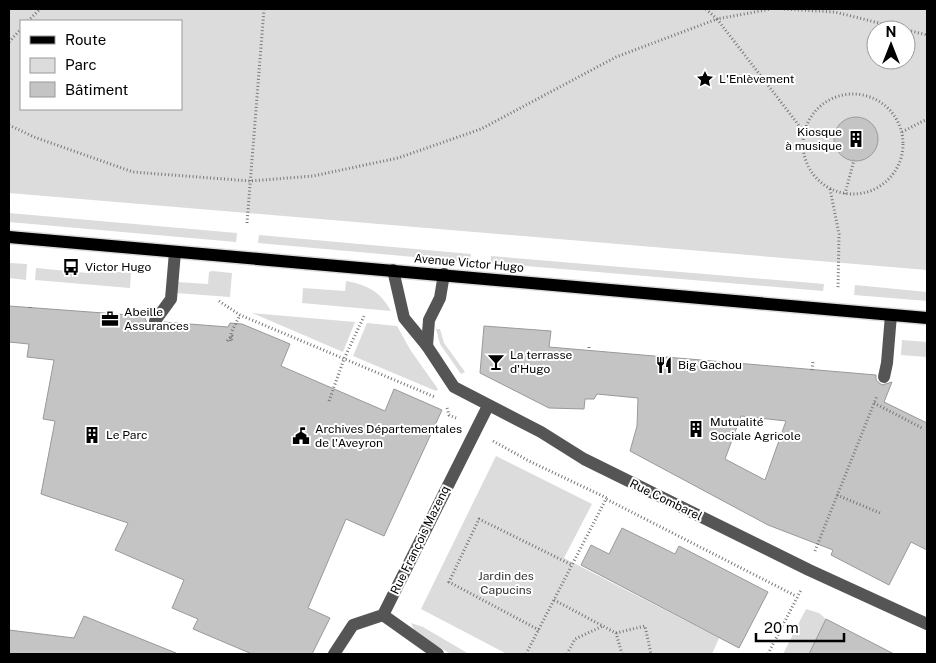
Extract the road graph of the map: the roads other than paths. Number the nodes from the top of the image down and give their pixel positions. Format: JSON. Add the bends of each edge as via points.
{"nodes":[{"id":1,"x":9,"y":237,"type":"edge"},
{"id":2,"x":175,"y":252,"type":"junction"},
{"id":3,"x":393,"y":270,"type":"junction"},
{"id":4,"x":444,"y":274,"type":"junction"},
{"id":5,"x":891,"y":315,"type":"junction"},
{"id":6,"x":927,"y":318,"type":"edge"},
{"id":7,"x":155,"y":321,"type":"dead end"},
{"id":8,"x":427,"y":346,"type":"junction"},
{"id":9,"x":884,"y":377,"type":"road end"},
{"id":10,"x":488,"y":406,"type":"junction"},
{"id":11,"x":383,"y":615,"type":"junction"},
{"id":12,"x":927,"y":624,"type":"edge"},
{"id":13,"x":334,"y":654,"type":"edge"},
{"id":14,"x":438,"y":654,"type":"edge"}],
"edges":[{"from":1,"to":2,"type":"main road","name":"Avenue Victor Hugo"},
{"from":2,"to":3,"type":"main road","name":"Avenue Victor Hugo"},
{"from":2,"to":7,"type":"street","via":[[171,299]]},
{"from":3,"to":4,"type":"main road","name":"Avenue Victor Hugo"},
{"from":3,"to":8,"type":"street","name":"Rue Combarel","via":[[404,318]]},
{"from":4,"to":5,"type":"main road","name":"Avenue Victor Hugo"},
{"from":4,"to":8,"type":"street","via":[[440,298],[428,320]]},
{"from":5,"to":6,"type":"main road","name":"Avenue Victor Hugo"},
{"from":5,"to":9,"type":"street"},
{"from":8,"to":10,"type":"street","name":"Rue Combarel","via":[[454,387]]},
{"from":10,"to":11,"type":"street","name":"Rue François Mazenq"},
{"from":10,"to":12,"type":"street","name":"Rue Combarel","via":[[541,432],[584,459]]},
{"from":11,"to":13,"type":"street","via":[[353,625]]},
{"from":11,"to":14,"type":"street"}]}
